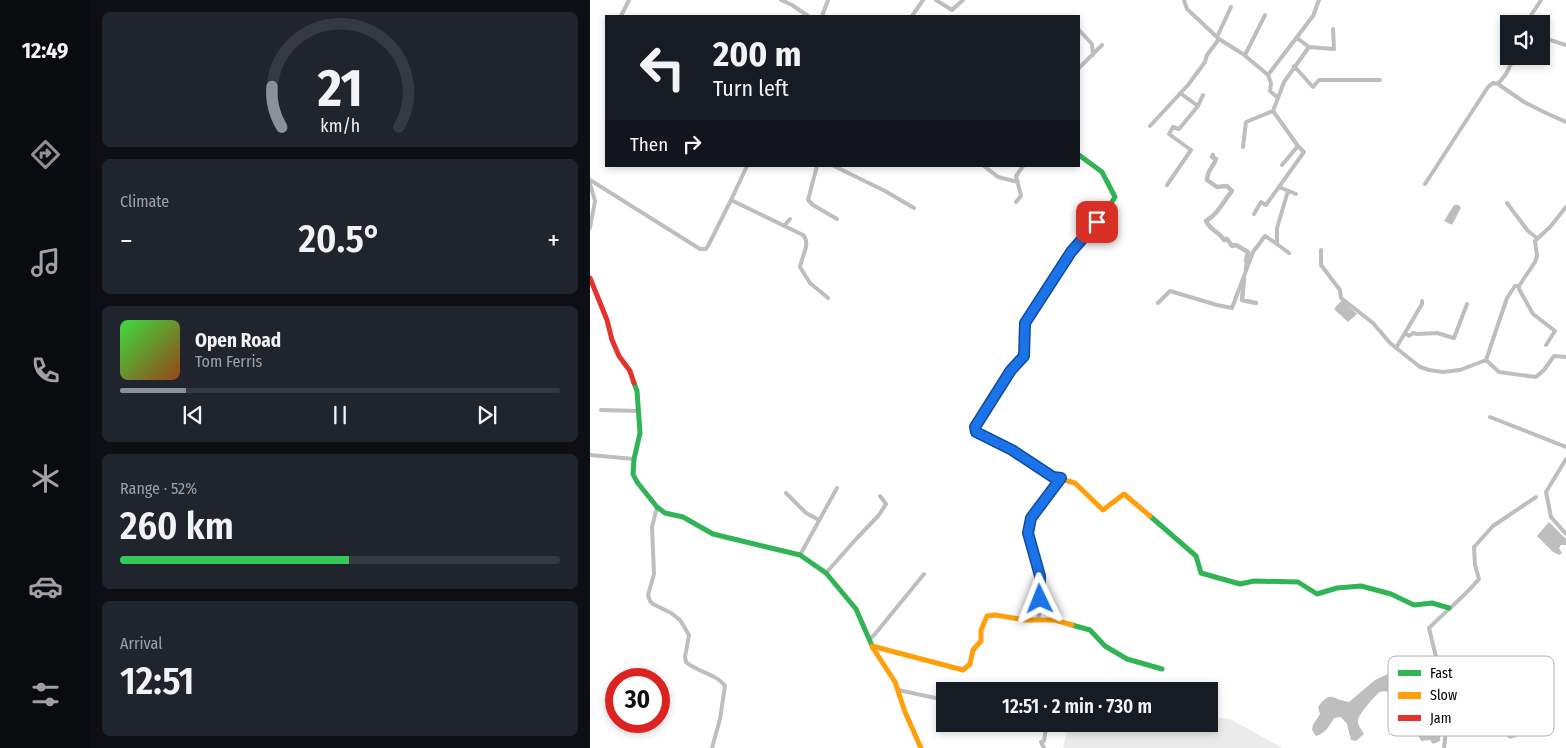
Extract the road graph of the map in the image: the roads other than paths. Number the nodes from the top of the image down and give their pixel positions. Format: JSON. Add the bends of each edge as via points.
{"nodes":[{"id":1,"x":629,"y":0,"type":"edge"},
{"id":2,"x":781,"y":0,"type":"edge"},
{"id":3,"x":828,"y":0,"type":"edge"},
{"id":4,"x":923,"y":0,"type":"edge"},
{"id":5,"x":936,"y":0,"type":"edge"},
{"id":6,"x":963,"y":0,"type":"edge"},
{"id":7,"x":1184,"y":0,"type":"edge"},
{"id":8,"x":1319,"y":0,"type":"edge"},
{"id":9,"x":1541,"y":0,"type":"edge"},
{"id":10,"x":1231,"y":7,"type":"dead end"},
{"id":11,"x":622,"y":15,"type":"edge"},
{"id":12,"x":807,"y":15,"type":"edge"},
{"id":13,"x":822,"y":15,"type":"edge"},
{"id":14,"x":913,"y":15,"type":"edge"},
{"id":15,"x":1265,"y":15,"type":"dead end"},
{"id":16,"x":1532,"y":15,"type":"edge"},
{"id":17,"x":1333,"y":29,"type":"dead end"},
{"id":18,"x":1080,"y":31,"type":"edge"},
{"id":19,"x":1218,"y":38,"type":"junction"},
{"id":20,"x":1297,"y":38,"type":"junction"},
{"id":21,"x":1550,"y":41,"type":"edge"},
{"id":22,"x":1102,"y":45,"type":"dead end"},
{"id":23,"x":1566,"y":45,"type":"edge"},
{"id":24,"x":1308,"y":47,"type":"junction"},
{"id":25,"x":1093,"y":55,"type":"junction"},
{"id":26,"x":1245,"y":55,"type":"junction"},
{"id":27,"x":1510,"y":65,"type":"edge"},
{"id":28,"x":1294,"y":66,"type":"junction"},
{"id":29,"x":1080,"y":67,"type":"edge"},
{"id":30,"x":1268,"y":75,"type":"junction"},
{"id":31,"x":1380,"y":80,"type":"dead end"},
{"id":32,"x":1498,"y":84,"type":"junction"},
{"id":33,"x":1180,"y":93,"type":"junction"},
{"id":34,"x":1203,"y":95,"type":"dead end"},
{"id":35,"x":1278,"y":98,"type":"junction"},
{"id":36,"x":1198,"y":106,"type":"junction"},
{"id":37,"x":1273,"y":110,"type":"junction"},
{"id":38,"x":1566,"y":122,"type":"edge"},
{"id":39,"x":1150,"y":126,"type":"dead end"},
{"id":40,"x":1298,"y":146,"type":"junction"},
{"id":41,"x":1243,"y":147,"type":"dead end"},
{"id":42,"x":1080,"y":156,"type":"edge"},
{"id":43,"x":1282,"y":165,"type":"dead end"},
{"id":44,"x":746,"y":167,"type":"edge"},
{"id":45,"x":817,"y":167,"type":"edge"},
{"id":46,"x":836,"y":167,"type":"edge"},
{"id":47,"x":985,"y":167,"type":"edge"},
{"id":48,"x":1022,"y":167,"type":"edge"},
{"id":49,"x":590,"y":182,"type":"edge"},
{"id":50,"x":1018,"y":182,"type":"junction"},
{"id":51,"x":1425,"y":184,"type":"dead end"},
{"id":52,"x":1167,"y":185,"type":"dead end"},
{"id":53,"x":1279,"y":187,"type":"junction"},
{"id":54,"x":1288,"y":190,"type":"junction"},
{"id":55,"x":1296,"y":194,"type":"dead end"},
{"id":56,"x":731,"y":200,"type":"junction"},
{"id":57,"x":1016,"y":202,"type":"dead end"},
{"id":58,"x":1507,"y":202,"type":"dead end"},
{"id":59,"x":1566,"y":207,"type":"edge"},
{"id":60,"x":914,"y":208,"type":"dead end"},
{"id":61,"x":1254,"y":214,"type":"dead end"},
{"id":62,"x":790,"y":219,"type":"dead end"},
{"id":63,"x":837,"y":219,"type":"dead end"},
{"id":64,"x":784,"y":226,"type":"junction"},
{"id":65,"x":590,"y":228,"type":"edge"},
{"id":66,"x":1537,"y":238,"type":"junction"},
{"id":67,"x":1277,"y":244,"type":"junction"},
{"id":68,"x":1321,"y":250,"type":"dead end"},
{"id":69,"x":1289,"y":254,"type":"dead end"},
{"id":70,"x":590,"y":278,"type":"edge"},
{"id":71,"x":1519,"y":286,"type":"junction"},
{"id":72,"x":828,"y":298,"type":"dead end"},
{"id":73,"x":1422,"y":301,"type":"dead end"},
{"id":74,"x":1158,"y":303,"type":"dead end"},
{"id":75,"x":1467,"y":304,"type":"dead end"},
{"id":76,"x":1405,"y":333,"type":"junction"},
{"id":77,"x":1546,"y":345,"type":"dead end"},
{"id":78,"x":1396,"y":348,"type":"junction"},
{"id":79,"x":1566,"y":357,"type":"edge"},
{"id":80,"x":1486,"y":360,"type":"junction"},
{"id":81,"x":601,"y":410,"type":"dead end"},
{"id":82,"x":639,"y":411,"type":"junction"},
{"id":83,"x":1490,"y":417,"type":"dead end"},
{"id":84,"x":1566,"y":446,"type":"edge"},
{"id":85,"x":590,"y":455,"type":"edge"},
{"id":86,"x":634,"y":459,"type":"junction"},
{"id":87,"x":1566,"y":459,"type":"edge"},
{"id":88,"x":1061,"y":478,"type":"junction"},
{"id":89,"x":837,"y":488,"type":"dead end"},
{"id":90,"x":786,"y":493,"type":"dead end"},
{"id":91,"x":880,"y":496,"type":"dead end"},
{"id":92,"x":1536,"y":497,"type":"dead end"},
{"id":93,"x":657,"y":507,"type":"junction"},
{"id":94,"x":819,"y":520,"type":"junction"},
{"id":95,"x":1566,"y":534,"type":"edge"},
{"id":96,"x":800,"y":555,"type":"junction"},
{"id":97,"x":826,"y":573,"type":"junction"},
{"id":98,"x":924,"y":574,"type":"dead end"},
{"id":99,"x":1449,"y":608,"type":"junction"},
{"id":100,"x":1038,"y":618,"type":"junction"},
{"id":101,"x":870,"y":639,"type":"junction"},
{"id":102,"x":872,"y":646,"type":"junction"},
{"id":103,"x":1436,"y":656,"type":"edge"},
{"id":104,"x":1162,"y":669,"type":"dead end"},
{"id":105,"x":898,"y":690,"type":"junction"},
{"id":106,"x":936,"y":698,"type":"edge"},
{"id":107,"x":1045,"y":732,"type":"edge"},
{"id":108,"x":919,"y":747,"type":"edge"},
{"id":109,"x":712,"y":748,"type":"edge"},
{"id":110,"x":1044,"y":748,"type":"edge"}],
"edges":[{"from":1,"to":11,"type":"street"},
{"from":2,"to":12,"type":"street"},
{"from":3,"to":13,"type":"street"},
{"from":4,"to":14,"type":"street"},
{"from":5,"to":6,"type":"street","via":[[952,10]]},
{"from":7,"to":19,"type":"street","via":[[1187,9]]},
{"from":8,"to":20,"type":"street","via":[[1313,16]]},
{"from":9,"to":16,"type":"street"},
{"from":10,"to":19,"type":"street"},
{"from":15,"to":26,"type":"street"},
{"from":17,"to":24,"type":"street","via":[[1334,49]]},
{"from":18,"to":25,"type":"street","via":[[1092,44]]},
{"from":19,"to":26,"type":"street"},
{"from":19,"to":33,"type":"street","via":[[1206,62]]},
{"from":20,"to":24,"type":"street"},
{"from":20,"to":30,"type":"street"},
{"from":21,"to":23,"type":"street"},
{"from":22,"to":25,"type":"street"},
{"from":24,"to":28,"type":"street"},
{"from":25,"to":29,"type":"street"},
{"from":26,"to":30,"type":"street"},
{"from":27,"to":32,"type":"street"},
{"from":28,"to":31,"type":"street","via":[[1314,88],[1319,80]]},
{"from":28,"to":35,"type":"street"},
{"from":30,"to":35,"type":"street","via":[[1270,91]]},
{"from":32,"to":38,"type":"street","via":[[1524,102]]},
{"from":32,"to":51,"type":"street","via":[[1488,87]]},
{"from":33,"to":36,"type":"street"},
{"from":33,"to":39,"type":"street"},
{"from":34,"to":36,"type":"street"},
{"from":35,"to":37,"type":"street"},
{"from":36,"to":52,"type":"street","via":[[1179,129],[1173,127],[1169,134],[1191,150]]},
{"from":37,"to":40,"type":"street"},
{"from":37,"to":41,"type":"street","via":[[1246,122]]},
{"from":40,"to":43,"type":"street"},
{"from":40,"to":53,"type":"street","via":[[1304,152]]},
{"from":42,"to":88,"type":"street","via":[[1102,172],[1115,197],[1071,252],[1025,323],[1024,356],[1011,370],[975,427],[976,432],[1012,450],[1053,477]]},
{"from":44,"to":56,"type":"street"},
{"from":45,"to":63,"type":"street","via":[[808,200]]},
{"from":46,"to":60,"type":"street"},
{"from":47,"to":50,"type":"street","via":[[998,177]]},
{"from":48,"to":50,"type":"street","via":[[1016,176]]},
{"from":49,"to":56,"type":"street","via":[[706,249]]},
{"from":49,"to":65,"type":"street","via":[[595,201]]},
{"from":50,"to":57,"type":"street","via":[[1021,196]]},
{"from":53,"to":54,"type":"street"},
{"from":53,"to":61,"type":"street","via":[[1266,204],[1261,202]]},
{"from":54,"to":55,"type":"street"},
{"from":54,"to":67,"type":"street"},
{"from":56,"to":64,"type":"street"},
{"from":58,"to":66,"type":"street"},
{"from":59,"to":66,"type":"street"},
{"from":62,"to":64,"type":"street"},
{"from":64,"to":72,"type":"street","via":[[806,238],[800,266],[810,283]]},
{"from":66,"to":71,"type":"street","via":[[1534,244],[1536,262]]},
{"from":67,"to":69,"type":"street"},
{"from":67,"to":74,"type":"street","via":[[1265,236],[1253,252],[1232,308],[1170,291]]},
{"from":68,"to":78,"type":"street","via":[[1321,265],[1340,290],[1341,298],[1373,323]]},
{"from":70,"to":82,"type":"street","via":[[612,340],[630,372],[637,391]]},
{"from":71,"to":77,"type":"street","via":[[1533,314],[1555,331]]},
{"from":71,"to":80,"type":"street","via":[[1507,298]]},
{"from":73,"to":76,"type":"street"},
{"from":75,"to":76,"type":"street","via":[[1454,338],[1437,332],[1409,336]]},
{"from":76,"to":78,"type":"street"},
{"from":78,"to":80,"type":"street","via":[[1429,370],[1460,370]]},
{"from":79,"to":80,"type":"street","via":[[1554,356],[1536,377],[1499,372]]},
{"from":81,"to":82,"type":"street"},
{"from":82,"to":86,"type":"street","via":[[640,433]]},
{"from":83,"to":84,"type":"street"},
{"from":85,"to":86,"type":"street"},
{"from":86,"to":93,"type":"street","via":[[633,474]]},
{"from":87,"to":95,"type":"street","via":[[1546,492],[1551,517]]},
{"from":88,"to":99,"type":"street","via":[[1075,483],[1102,510],[1124,494],[1196,556],[1201,573],[1240,584],[1254,581],[1298,582],[1317,594],[1361,586],[1391,594],[1414,605],[1432,603]]},
{"from":88,"to":100,"type":"street","via":[[1031,518],[1028,533],[1040,576]]},
{"from":89,"to":94,"type":"street"},
{"from":90,"to":94,"type":"street","via":[[806,513]]},
{"from":91,"to":97,"type":"street","via":[[886,504],[879,515]]},
{"from":92,"to":99,"type":"street","via":[[1493,526],[1474,547],[1479,579]]},
{"from":93,"to":96,"type":"street","via":[[712,534]]},
{"from":93,"to":109,"type":"street","via":[[652,528],[654,574],[648,595],[653,604],[680,620],[689,635],[686,662],[726,686]]},
{"from":94,"to":96,"type":"street"},
{"from":96,"to":97,"type":"street"},
{"from":97,"to":101,"type":"street","via":[[856,609]]},
{"from":98,"to":101,"type":"street"},
{"from":99,"to":103,"type":"street","via":[[1429,628]]},
{"from":100,"to":102,"type":"street","via":[[986,616],[981,641],[973,650],[970,664],[963,670]]},
{"from":100,"to":104,"type":"street","via":[[1090,630],[1105,646],[1127,659]]},
{"from":101,"to":102,"type":"street"},
{"from":102,"to":105,"type":"street"},
{"from":105,"to":106,"type":"street"},
{"from":105,"to":108,"type":"street"},
{"from":107,"to":110,"type":"street","via":[[1041,742]]}]}
